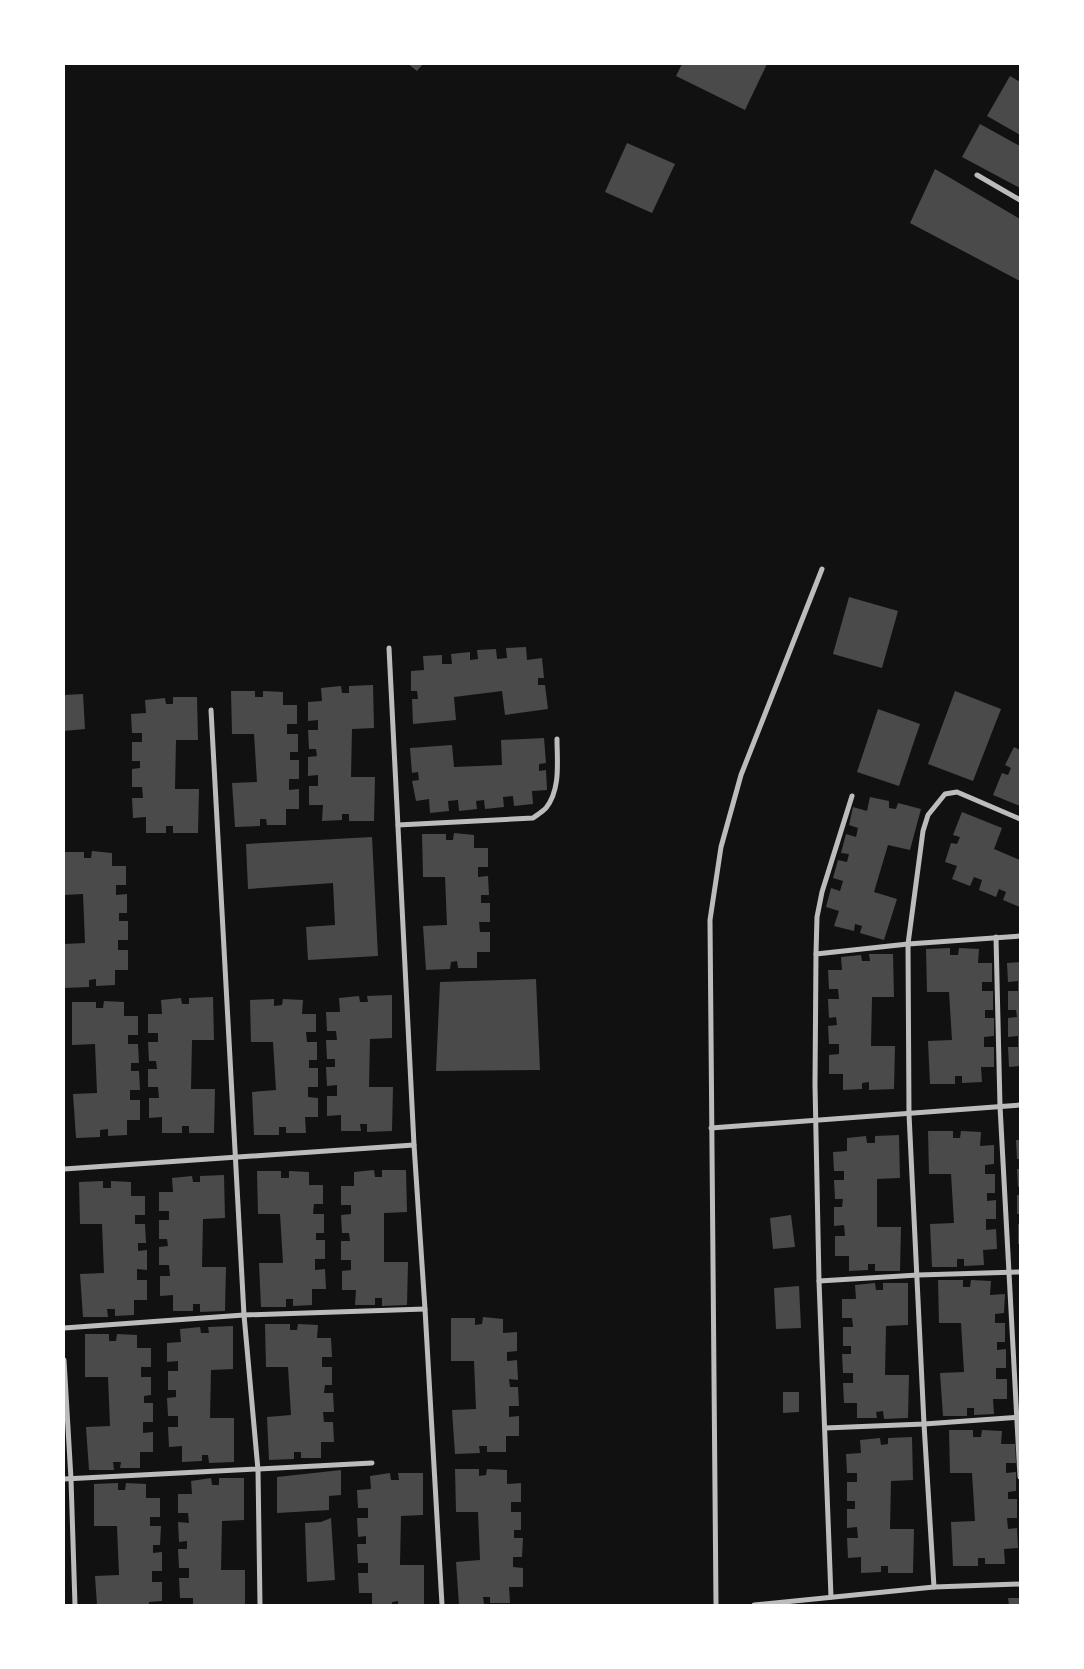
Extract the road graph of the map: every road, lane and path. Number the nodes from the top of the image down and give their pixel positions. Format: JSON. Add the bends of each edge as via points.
{"nodes":[{"id":1,"x":977,"y":175,"type":"dead end"},
{"id":2,"x":1020,"y":200,"type":"edge"},
{"id":3,"x":822,"y":569,"type":"dead end"},
{"id":4,"x":389,"y":648,"type":"dead end"},
{"id":5,"x":211,"y":710,"type":"dead end"},
{"id":6,"x":557,"y":738,"type":"dead end"},
{"id":7,"x":852,"y":796,"type":"dead end"},
{"id":8,"x":1020,"y":819,"type":"edge"},
{"id":9,"x":398,"y":825,"type":"junction"},
{"id":10,"x":1020,"y":936,"type":"edge"},
{"id":11,"x":996,"y":937,"type":"junction"},
{"id":12,"x":908,"y":944,"type":"junction"},
{"id":13,"x":816,"y":954,"type":"junction"},
{"id":14,"x":1020,"y":1105,"type":"edge"},
{"id":15,"x":1000,"y":1106,"type":"junction"},
{"id":16,"x":909,"y":1114,"type":"junction"},
{"id":17,"x":816,"y":1120,"type":"junction"},
{"id":18,"x":711,"y":1128,"type":"junction"},
{"id":19,"x":414,"y":1145,"type":"junction"},
{"id":20,"x":236,"y":1158,"type":"junction"},
{"id":21,"x":64,"y":1169,"type":"edge"},
{"id":22,"x":1020,"y":1272,"type":"edge"},
{"id":23,"x":1008,"y":1273,"type":"junction"},
{"id":24,"x":918,"y":1274,"type":"junction"},
{"id":25,"x":819,"y":1281,"type":"junction"},
{"id":26,"x":425,"y":1308,"type":"junction"},
{"id":27,"x":244,"y":1315,"type":"junction"},
{"id":28,"x":64,"y":1328,"type":"edge"},
{"id":29,"x":64,"y":1360,"type":"edge"},
{"id":30,"x":1019,"y":1417,"type":"edge"},
{"id":31,"x":924,"y":1424,"type":"junction"},
{"id":32,"x":825,"y":1428,"type":"junction"},
{"id":33,"x":372,"y":1463,"type":"dead end"},
{"id":34,"x":258,"y":1470,"type":"junction"},
{"id":35,"x":1020,"y":1477,"type":"edge"},
{"id":36,"x":64,"y":1479,"type":"edge"},
{"id":37,"x":71,"y":1479,"type":"junction"},
{"id":38,"x":1020,"y":1584,"type":"edge"},
{"id":39,"x":934,"y":1587,"type":"junction"},
{"id":40,"x":830,"y":1597,"type":"junction"},
{"id":41,"x":75,"y":1605,"type":"edge"},
{"id":42,"x":260,"y":1605,"type":"edge"},
{"id":43,"x":442,"y":1605,"type":"edge"},
{"id":44,"x":716,"y":1605,"type":"edge"},
{"id":45,"x":754,"y":1605,"type":"edge"}],
"edges":[{"from":1,"to":2,"type":"street"},
{"from":3,"to":18,"type":"street","via":[[741,775],[721,847],[710,920]]},
{"from":4,"to":9,"type":"street"},
{"from":5,"to":20,"type":"street"},
{"from":6,"to":9,"type":"street","via":[[557,784],[551,800],[533,818]]},
{"from":7,"to":13,"type":"street","via":[[822,892],[817,917]]},
{"from":8,"to":12,"type":"street","via":[[957,792],[945,794],[928,816],[923,831]]},
{"from":9,"to":19,"type":"street"},
{"from":10,"to":11,"type":"street"},
{"from":11,"to":12,"type":"street"},
{"from":11,"to":15,"type":"street"},
{"from":12,"to":13,"type":"street"},
{"from":12,"to":16,"type":"street"},
{"from":13,"to":17,"type":"street"},
{"from":14,"to":15,"type":"street"},
{"from":15,"to":16,"type":"street"},
{"from":15,"to":23,"type":"street"},
{"from":16,"to":17,"type":"street"},
{"from":16,"to":24,"type":"street"},
{"from":17,"to":18,"type":"street"},
{"from":17,"to":25,"type":"street"},
{"from":18,"to":44,"type":"street"},
{"from":19,"to":20,"type":"street"},
{"from":19,"to":26,"type":"street"},
{"from":20,"to":21,"type":"street"},
{"from":20,"to":27,"type":"street"},
{"from":22,"to":23,"type":"street"},
{"from":23,"to":24,"type":"street"},
{"from":23,"to":30,"type":"street"},
{"from":24,"to":25,"type":"street"},
{"from":24,"to":31,"type":"street"},
{"from":25,"to":32,"type":"street"},
{"from":26,"to":27,"type":"street"},
{"from":26,"to":43,"type":"street"},
{"from":27,"to":28,"type":"street"},
{"from":27,"to":34,"type":"street"},
{"from":29,"to":37,"type":"street"},
{"from":30,"to":31,"type":"street"},
{"from":30,"to":35,"type":"street"},
{"from":31,"to":32,"type":"street"},
{"from":31,"to":39,"type":"street"},
{"from":32,"to":40,"type":"street"},
{"from":33,"to":34,"type":"street"},
{"from":34,"to":37,"type":"street"},
{"from":34,"to":42,"type":"street"},
{"from":36,"to":37,"type":"street"},
{"from":37,"to":41,"type":"street"},
{"from":38,"to":39,"type":"street"},
{"from":39,"to":40,"type":"street"},
{"from":40,"to":45,"type":"street"}]}
